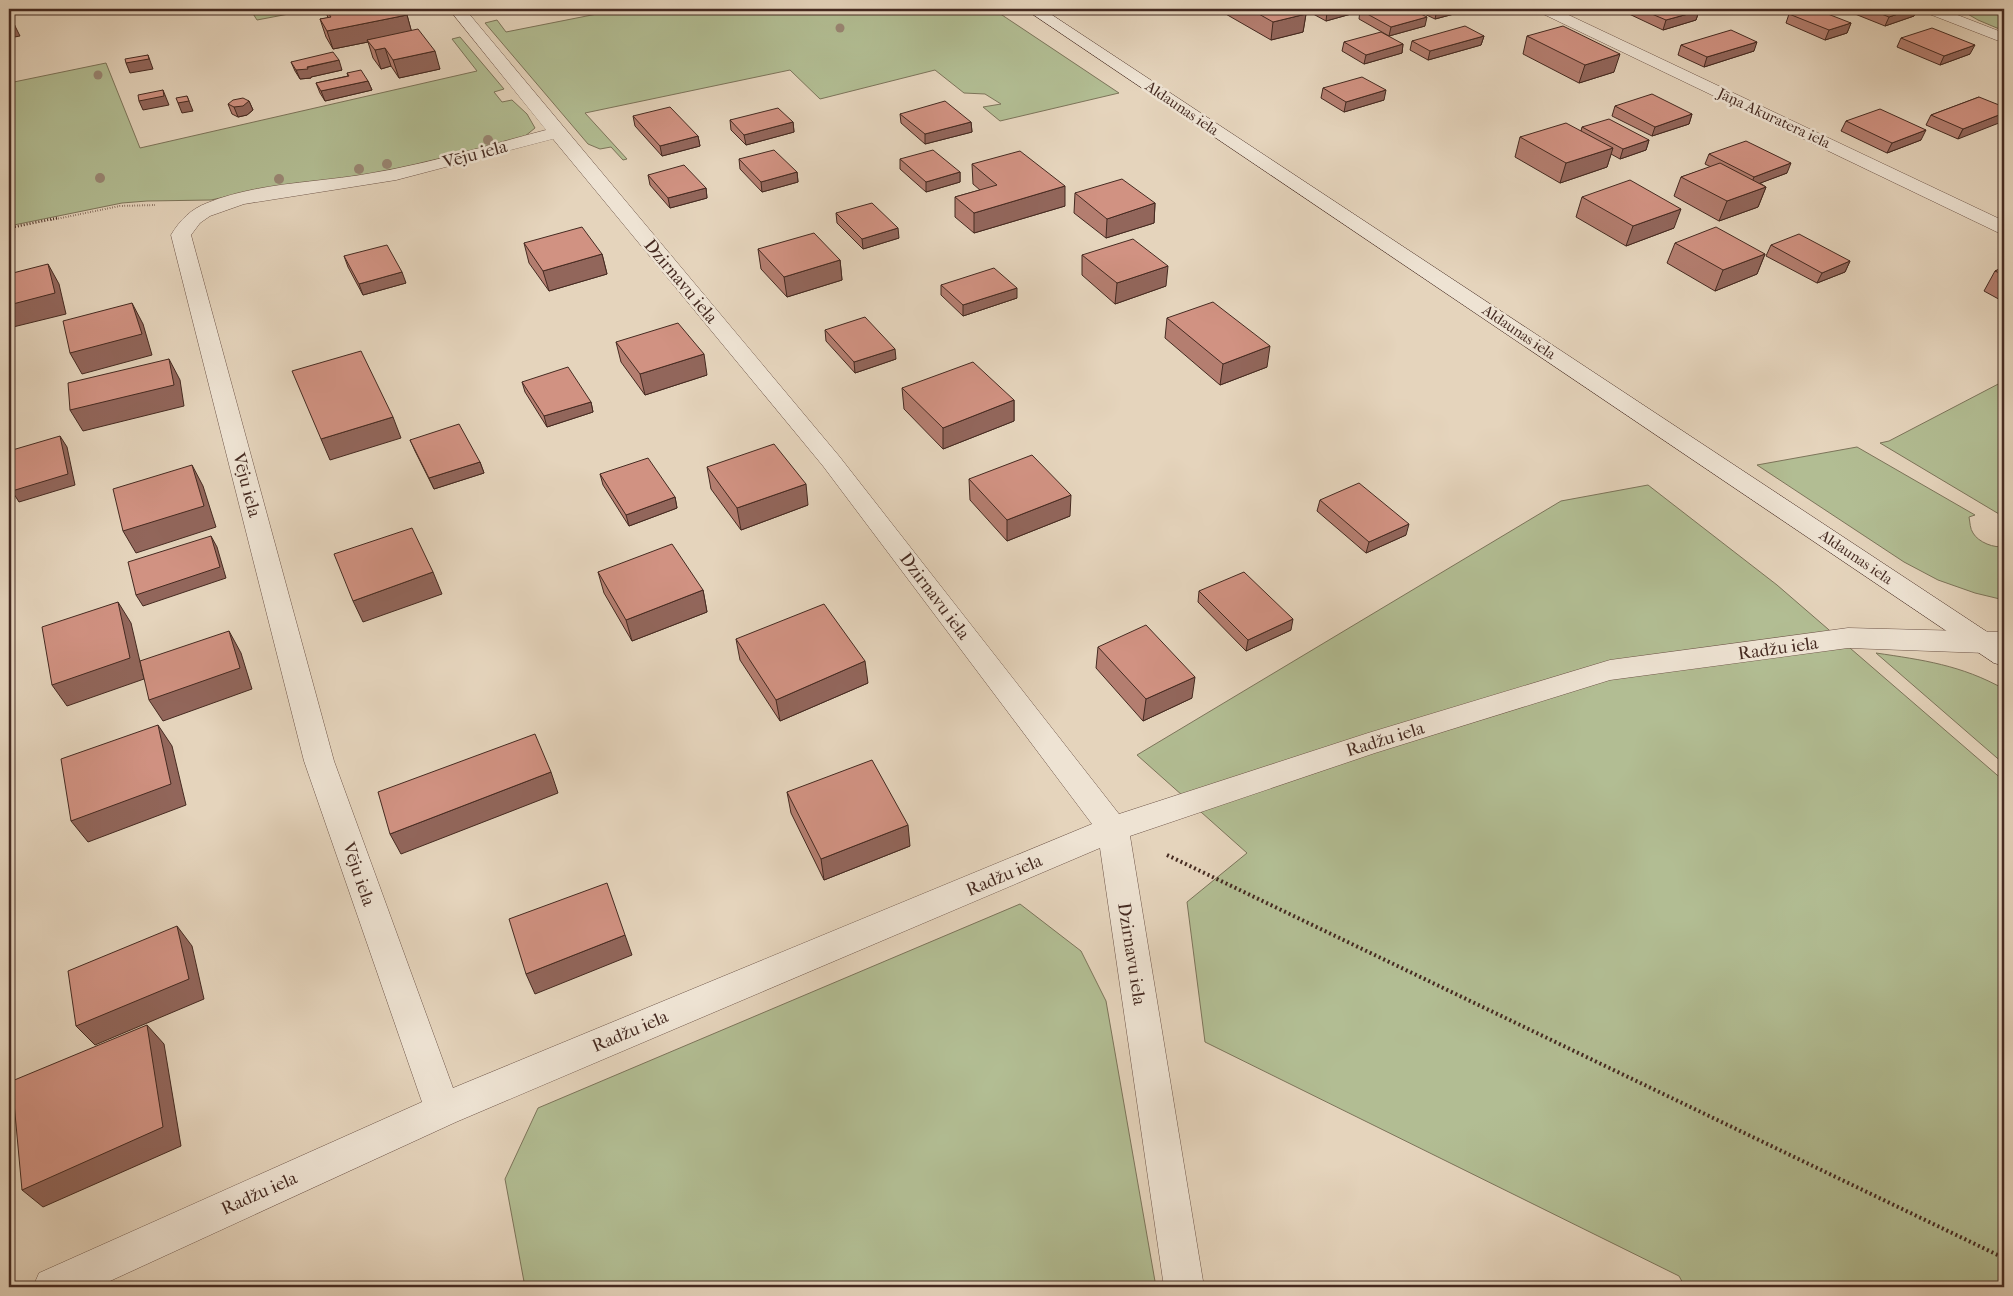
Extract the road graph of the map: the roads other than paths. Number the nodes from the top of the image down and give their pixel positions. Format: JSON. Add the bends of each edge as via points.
{"nodes":[{"id":1,"x":457,"y":9,"type":"edge"},
{"id":2,"x":1033,"y":9,"type":"edge"},
{"id":3,"x":1544,"y":9,"type":"edge"},
{"id":4,"x":1929,"y":9,"type":"edge"},
{"id":5,"x":2004,"y":38,"type":"edge"},
{"id":6,"x":557,"y":132,"type":"junction"},
{"id":7,"x":2004,"y":228,"type":"edge"},
{"id":8,"x":1998,"y":647,"type":"edge"},
{"id":9,"x":1113,"y":829,"type":"junction"},
{"id":10,"x":443,"y":1110,"type":"junction"},
{"id":11,"x":53,"y":1287,"type":"edge"},
{"id":12,"x":1184,"y":1287,"type":"edge"}],
"edges":[{"from":1,"to":6,"type":"street","name":"Dzirnavu iela"},
{"from":2,"to":8,"type":"street","name":"Aldaunas iela"},
{"from":3,"to":7,"type":"street","name":"Jāņa Akuratera iela"},
{"from":4,"to":5,"type":"street"},
{"from":6,"to":9,"type":"street","name":"Dzirnavu iela","via":[[831,461]]},
{"from":6,"to":10,"type":"street","name":"Vēju iela","via":[[412,171],[221,204],[200,213],[188,223],[181,235],[319,761]]},
{"from":8,"to":9,"type":"street","name":"Radžu iela","via":[[1848,638],[1610,670],[1368,744]]},
{"from":9,"to":10,"type":"street","name":"Radžu iela"},
{"from":9,"to":12,"type":"street","name":"Dzirnavu iela"},
{"from":10,"to":11,"type":"street","name":"Radžu iela"}]}
